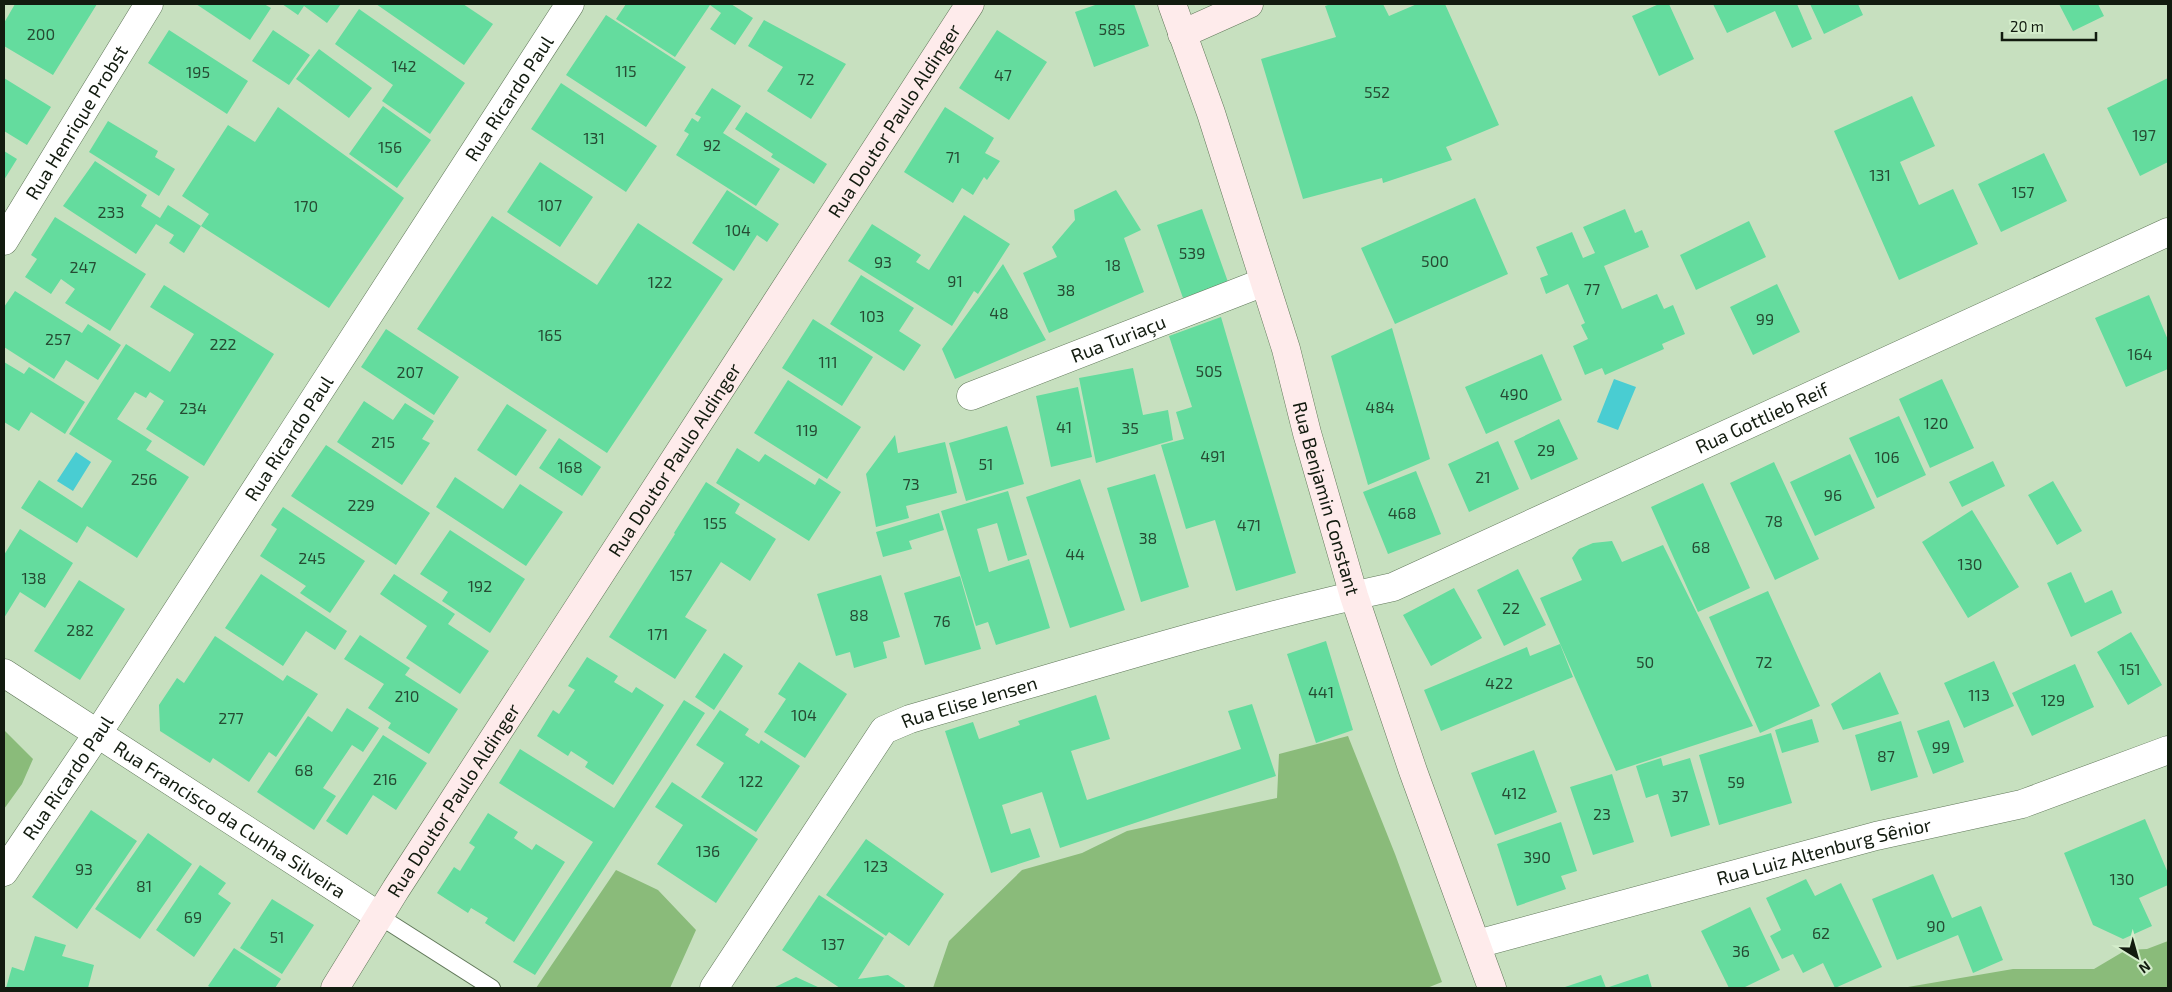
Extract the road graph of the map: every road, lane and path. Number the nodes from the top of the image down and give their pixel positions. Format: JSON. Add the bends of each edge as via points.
{"nodes":[{"id":1,"x":149,"y":4,"type":"edge"},
{"id":2,"x":570,"y":4,"type":"edge"},
{"id":3,"x":970,"y":4,"type":"edge"},
{"id":4,"x":1172,"y":4,"type":"edge"},
{"id":5,"x":1249,"y":4,"type":"edge"},
{"id":6,"x":1182,"y":34,"type":"junction"},
{"id":7,"x":2168,"y":232,"type":"edge"},
{"id":8,"x":4,"y":241,"type":"edge"},
{"id":9,"x":1264,"y":282,"type":"junction"},
{"id":10,"x":971,"y":396,"type":"dead end"},
{"id":11,"x":1354,"y":596,"type":"junction"},
{"id":12,"x":4,"y":673,"type":"edge"},
{"id":13,"x":98,"y":733,"type":"junction"},
{"id":14,"x":2168,"y":750,"type":"edge"},
{"id":15,"x":4,"y":872,"type":"edge"},
{"id":16,"x":379,"y":916,"type":"junction"},
{"id":17,"x":1476,"y":944,"type":"junction"},
{"id":18,"x":724,"y":983,"type":"edge"},
{"id":19,"x":335,"y":988,"type":"edge"},
{"id":20,"x":492,"y":988,"type":"edge"},
{"id":21,"x":1492,"y":988,"type":"edge"}],
"edges":[{"from":1,"to":8,"type":"street","name":"Rua Henrique Probst"},
{"from":2,"to":13,"type":"street","name":"Rua Ricardo Paul"},
{"from":3,"to":16,"type":"street","name":"Rua Doutor Paulo Aldinger"},
{"from":4,"to":6,"type":"street","name":"Rua Benjamin Constant"},
{"from":5,"to":6,"type":"street"},
{"from":6,"to":9,"type":"street","name":"Rua Benjamin Constant","via":[[1211,112]]},
{"from":7,"to":11,"type":"street","name":"Rua Gottlieb Reif","via":[[1393,587]]},
{"from":9,"to":10,"type":"street","name":"Rua Turiaçu"},
{"from":9,"to":11,"type":"street","name":"Rua Benjamin Constant","via":[[1286,349]]},
{"from":11,"to":17,"type":"street","name":"Rua Benjamin Constant"},
{"from":11,"to":18,"type":"street","name":"Rua Elise Jensen","via":[[1324,601],[1196,636],[910,719],[884,730]]},
{"from":12,"to":13,"type":"street","name":"Rua Francisco da Cunha Silveira"},
{"from":13,"to":15,"type":"street","name":"Rua Ricardo Paul"},
{"from":13,"to":16,"type":"street","name":"Rua Francisco da Cunha Silveira"},
{"from":14,"to":17,"type":"street","name":"Rua Luiz Altenburg Sênior","via":[[2022,804],[1876,836]]},
{"from":16,"to":19,"type":"street","name":"Rua Doutor Paulo Aldinger"},
{"from":16,"to":20,"type":"lane"},
{"from":17,"to":21,"type":"street","name":"Rua Benjamin Constant"}]}
